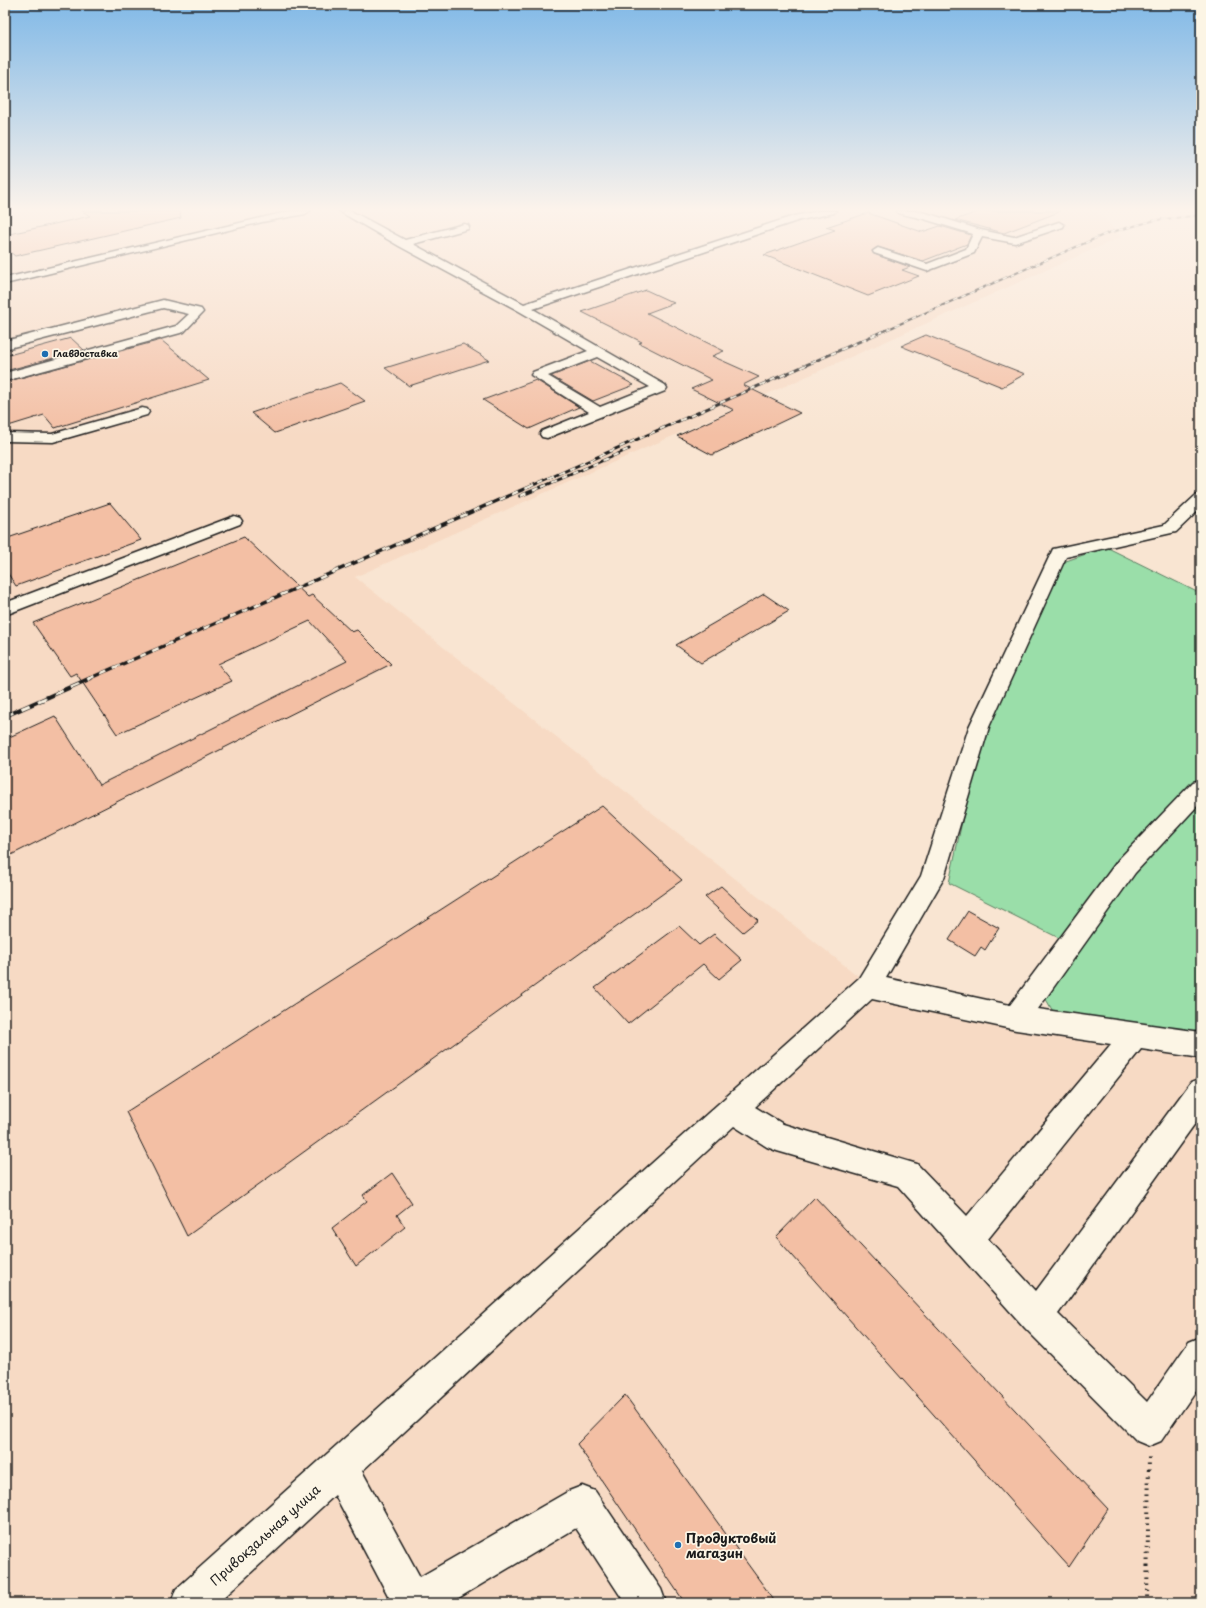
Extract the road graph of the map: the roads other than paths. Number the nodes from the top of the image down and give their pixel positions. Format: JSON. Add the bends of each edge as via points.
{"nodes":[{"id":1,"x":482,"y":286,"type":"edge"},
{"id":2,"x":590,"y":286,"type":"edge"},
{"id":3,"x":523,"y":308,"type":"junction"},
{"id":4,"x":5,"y":345,"type":"edge"},
{"id":5,"x":598,"y":352,"type":"junction"},
{"id":6,"x":5,"y":377,"type":"edge"},
{"id":7,"x":142,"y":412,"type":"dead end"},
{"id":8,"x":600,"y":413,"type":"junction"},
{"id":9,"x":547,"y":434,"type":"dead end"},
{"id":10,"x":5,"y":437,"type":"edge"},
{"id":11,"x":1201,"y":499,"type":"edge"},
{"id":12,"x":234,"y":521,"type":"dead end"},
{"id":13,"x":5,"y":608,"type":"edge"},
{"id":14,"x":1201,"y":788,"type":"edge"},
{"id":15,"x":868,"y":986,"type":"junction"},
{"id":16,"x":1016,"y":1018,"type":"junction"},
{"id":17,"x":1136,"y":1036,"type":"junction"},
{"id":18,"x":1201,"y":1045,"type":"edge"},
{"id":19,"x":1201,"y":1092,"type":"edge"},
{"id":20,"x":734,"y":1110,"type":"junction"},
{"id":21,"x":968,"y":1240,"type":"junction"},
{"id":22,"x":1037,"y":1316,"type":"junction"},
{"id":23,"x":1201,"y":1354,"type":"edge"},
{"id":24,"x":340,"y":1468,"type":"junction"},
{"id":25,"x":190,"y":1603,"type":"edge"},
{"id":26,"x":413,"y":1603,"type":"edge"},
{"id":27,"x":647,"y":1603,"type":"edge"}],
"edges":[{"from":1,"to":3,"type":"street"},
{"from":2,"to":3,"type":"street"},
{"from":3,"to":5,"type":"street"},
{"from":4,"to":6,"type":"street","via":[[163,304],[196,312],[180,329]]},
{"from":5,"to":8,"type":"street","via":[[660,388]]},
{"from":5,"to":8,"type":"street","via":[[538,375]]},
{"from":7,"to":10,"type":"street","via":[[53,438]]},
{"from":8,"to":9,"type":"street"},
{"from":11,"to":15,"type":"street","name":"Привокзальная улица","via":[[1170,529],[1059,553],[979,727],[932,878]]},
{"from":12,"to":13,"type":"street"},
{"from":14,"to":16,"type":"street","via":[[1127,866]]},
{"from":15,"to":16,"type":"street"},
{"from":15,"to":20,"type":"street","name":"Привокзальная улица"},
{"from":16,"to":17,"type":"street"},
{"from":17,"to":18,"type":"street"},
{"from":17,"to":21,"type":"street"},
{"from":19,"to":22,"type":"street"},
{"from":20,"to":21,"type":"street","via":[[777,1137],[907,1174]]},
{"from":20,"to":24,"type":"street","name":"Привокзальная улица"},
{"from":21,"to":22,"type":"street"},
{"from":22,"to":23,"type":"street","via":[[1149,1429]]},
{"from":24,"to":25,"type":"street","name":"Привокзальная улица"},
{"from":24,"to":26,"type":"street"},
{"from":26,"to":27,"type":"street","via":[[582,1504]]}]}
